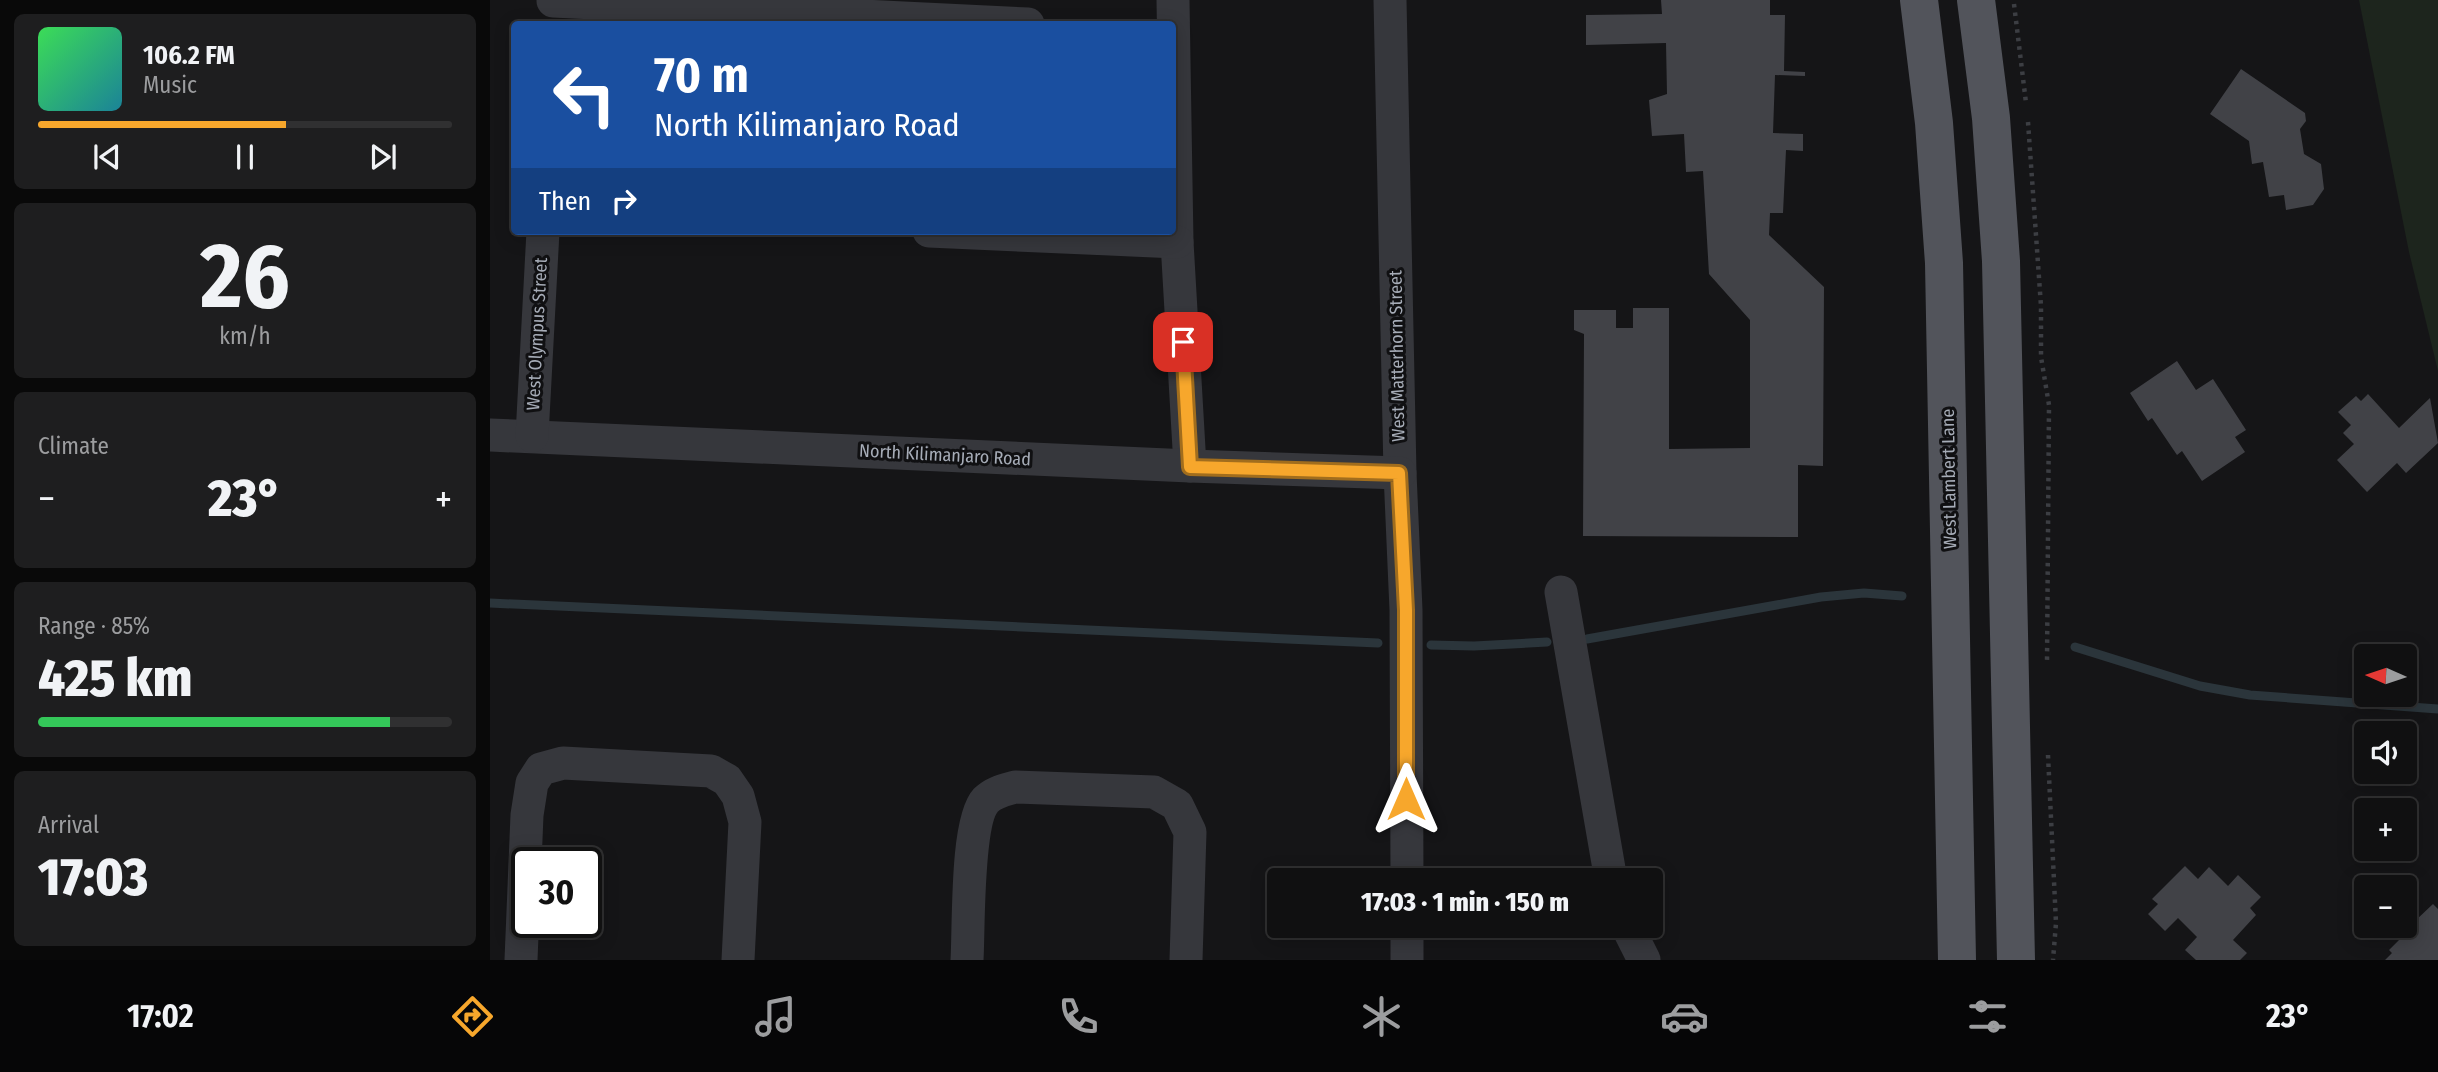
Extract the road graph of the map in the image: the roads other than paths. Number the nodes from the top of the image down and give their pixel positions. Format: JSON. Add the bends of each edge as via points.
{"nodes":[{"id":1,"x":553,"y":0,"type":"edge"},
{"id":2,"x":1173,"y":0,"type":"edge"},
{"id":3,"x":1390,"y":0,"type":"edge"},
{"id":4,"x":1919,"y":0,"type":"edge"},
{"id":5,"x":1976,"y":0,"type":"edge"},
{"id":6,"x":552,"y":21,"type":"edge"},
{"id":7,"x":969,"y":21,"type":"edge"},
{"id":8,"x":1173,"y":21,"type":"edge"},
{"id":9,"x":1176,"y":190,"type":"edge"},
{"id":10,"x":542,"y":235,"type":"edge"},
{"id":11,"x":1019,"y":235,"type":"edge"},
{"id":12,"x":1177,"y":242,"type":"junction"},
{"id":13,"x":490,"y":435,"type":"edge"},
{"id":14,"x":532,"y":436,"type":"junction"},
{"id":15,"x":1190,"y":467,"type":"junction"},
{"id":16,"x":1399,"y":473,"type":"junction"},
{"id":17,"x":1561,"y":592,"type":"dead end"},
{"id":18,"x":1406,"y":868,"type":"edge"},
{"id":19,"x":1609,"y":868,"type":"edge"},
{"id":20,"x":1407,"y":938,"type":"edge"},
{"id":21,"x":1633,"y":938,"type":"edge"},
{"id":22,"x":521,"y":960,"type":"edge"},
{"id":23,"x":738,"y":960,"type":"edge"},
{"id":24,"x":967,"y":960,"type":"edge"},
{"id":25,"x":1186,"y":960,"type":"edge"},
{"id":26,"x":1407,"y":960,"type":"edge"},
{"id":27,"x":1644,"y":960,"type":"edge"},
{"id":28,"x":1957,"y":960,"type":"edge"},
{"id":29,"x":2015,"y":960,"type":"edge"}],
"edges":[{"from":1,"to":6,"type":"street"},
{"from":1,"to":7,"type":"street"},
{"from":2,"to":8,"type":"street"},
{"from":3,"to":16,"type":"street","name":"West Matterhorn Street"},
{"from":4,"to":28,"type":"main road","name":"West Lambert Lane","via":[[1944,263]]},
{"from":5,"to":29,"type":"main road","via":[[1991,118],[2001,261]]},
{"from":9,"to":12,"type":"street"},
{"from":10,"to":14,"type":"street","name":"West Olympus Street"},
{"from":11,"to":12,"type":"street"},
{"from":12,"to":15,"type":"street"},
{"from":13,"to":14,"type":"street","name":"North Kilimanjaro Road"},
{"from":14,"to":15,"type":"street","name":"North Kilimanjaro Road"},
{"from":15,"to":16,"type":"street","name":"North Kilimanjaro Road"},
{"from":16,"to":18,"type":"street","name":"West Matterhorn Street","via":[[1406,610]]},
{"from":17,"to":19,"type":"street"},
{"from":20,"to":26,"type":"street"},
{"from":21,"to":27,"type":"street"},
{"from":22,"to":23,"type":"street","via":[[532,783],[541,769],[564,763],[711,771],[727,780],[738,796],[745,822]]},
{"from":24,"to":25,"type":"street","via":[[973,835],[979,812],[999,791],[1015,787],[1154,792],[1177,805],[1190,832]]}]}
